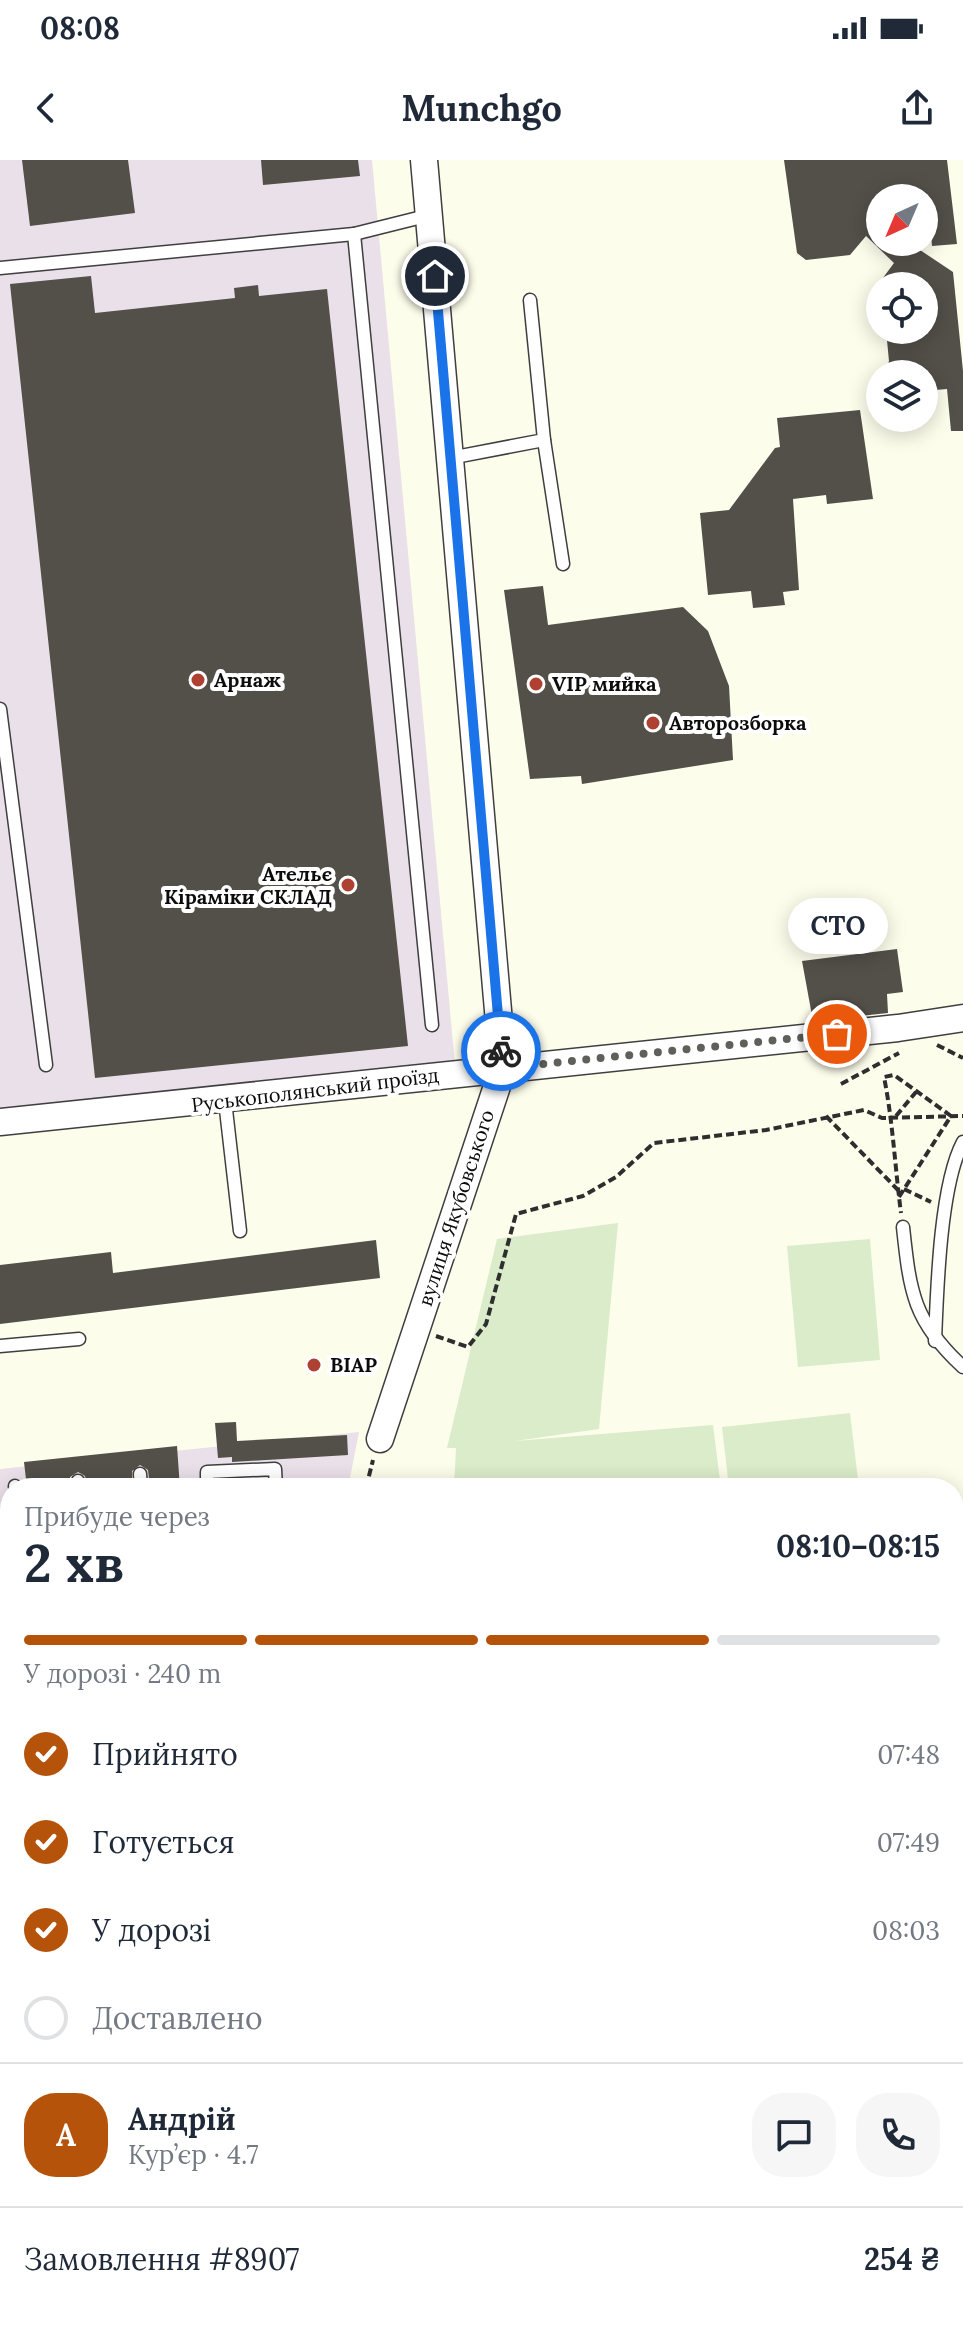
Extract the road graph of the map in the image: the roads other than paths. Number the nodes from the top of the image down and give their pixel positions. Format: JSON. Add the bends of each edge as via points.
{"nodes":[{"id":1,"x":424,"y":160,"type":"edge"},
{"id":2,"x":430,"y":215,"type":"junction"},
{"id":3,"x":354,"y":234,"type":"junction"},
{"id":4,"x":0,"y":268,"type":"edge"},
{"id":5,"x":530,"y":300,"type":"dead end"},
{"id":6,"x":544,"y":440,"type":"junction"},
{"id":7,"x":450,"y":458,"type":"junction"},
{"id":8,"x":563,"y":564,"type":"dead end"},
{"id":9,"x":0,"y":709,"type":"edge"},
{"id":10,"x":963,"y":1018,"type":"edge"},
{"id":11,"x":432,"y":1025,"type":"dead end"},
{"id":12,"x":46,"y":1065,"type":"dead end"},
{"id":13,"x":503,"y":1068,"type":"junction"},
{"id":14,"x":225,"y":1101,"type":"junction"},
{"id":15,"x":0,"y":1122,"type":"edge"},
{"id":16,"x":963,"y":1142,"type":"edge"},
{"id":17,"x":903,"y":1227,"type":"road end"},
{"id":18,"x":240,"y":1231,"type":"dead end"},
{"id":19,"x":79,"y":1339,"type":"dead end"},
{"id":20,"x":935,"y":1341,"type":"junction"},
{"id":21,"x":0,"y":1346,"type":"edge"},
{"id":22,"x":963,"y":1367,"type":"edge"},
{"id":23,"x":380,"y":1439,"type":"dead end"},
{"id":24,"x":140,"y":1474,"type":"dead end"},
{"id":25,"x":140,"y":1478,"type":"edge"},
{"id":26,"x":207,"y":1478,"type":"edge"},
{"id":27,"x":275,"y":1478,"type":"edge"}],
"edges":[{"from":1,"to":2,"type":"street","name":"вулиця Якубовського"},
{"from":2,"to":3,"type":"lane"},
{"from":2,"to":7,"type":"street","name":"вулиця Якубовського"},
{"from":3,"to":4,"type":"lane"},
{"from":3,"to":11,"type":"lane"},
{"from":5,"to":6,"type":"lane"},
{"from":6,"to":7,"type":"lane"},
{"from":6,"to":8,"type":"lane"},
{"from":7,"to":13,"type":"street","name":"вулиця Якубовського"},
{"from":9,"to":12,"type":"lane"},
{"from":10,"to":13,"type":"street","name":"Руськополянський проїзд"},
{"from":13,"to":14,"type":"street","name":"Руськополянський проїзд"},
{"from":13,"to":23,"type":"street","name":"вулиця Якубовського"},
{"from":14,"to":15,"type":"street","name":"Руськополянський проїзд"},
{"from":14,"to":18,"type":"lane"},
{"from":16,"to":20,"type":"lane","via":[[946,1209]]},
{"from":17,"to":20,"type":"lane","via":[[910,1294]]},
{"from":19,"to":21,"type":"lane"},
{"from":20,"to":22,"type":"lane"},
{"from":24,"to":25,"type":"lane"},
{"from":26,"to":27,"type":"lane","via":[[207,1472],[275,1469]]}]}
